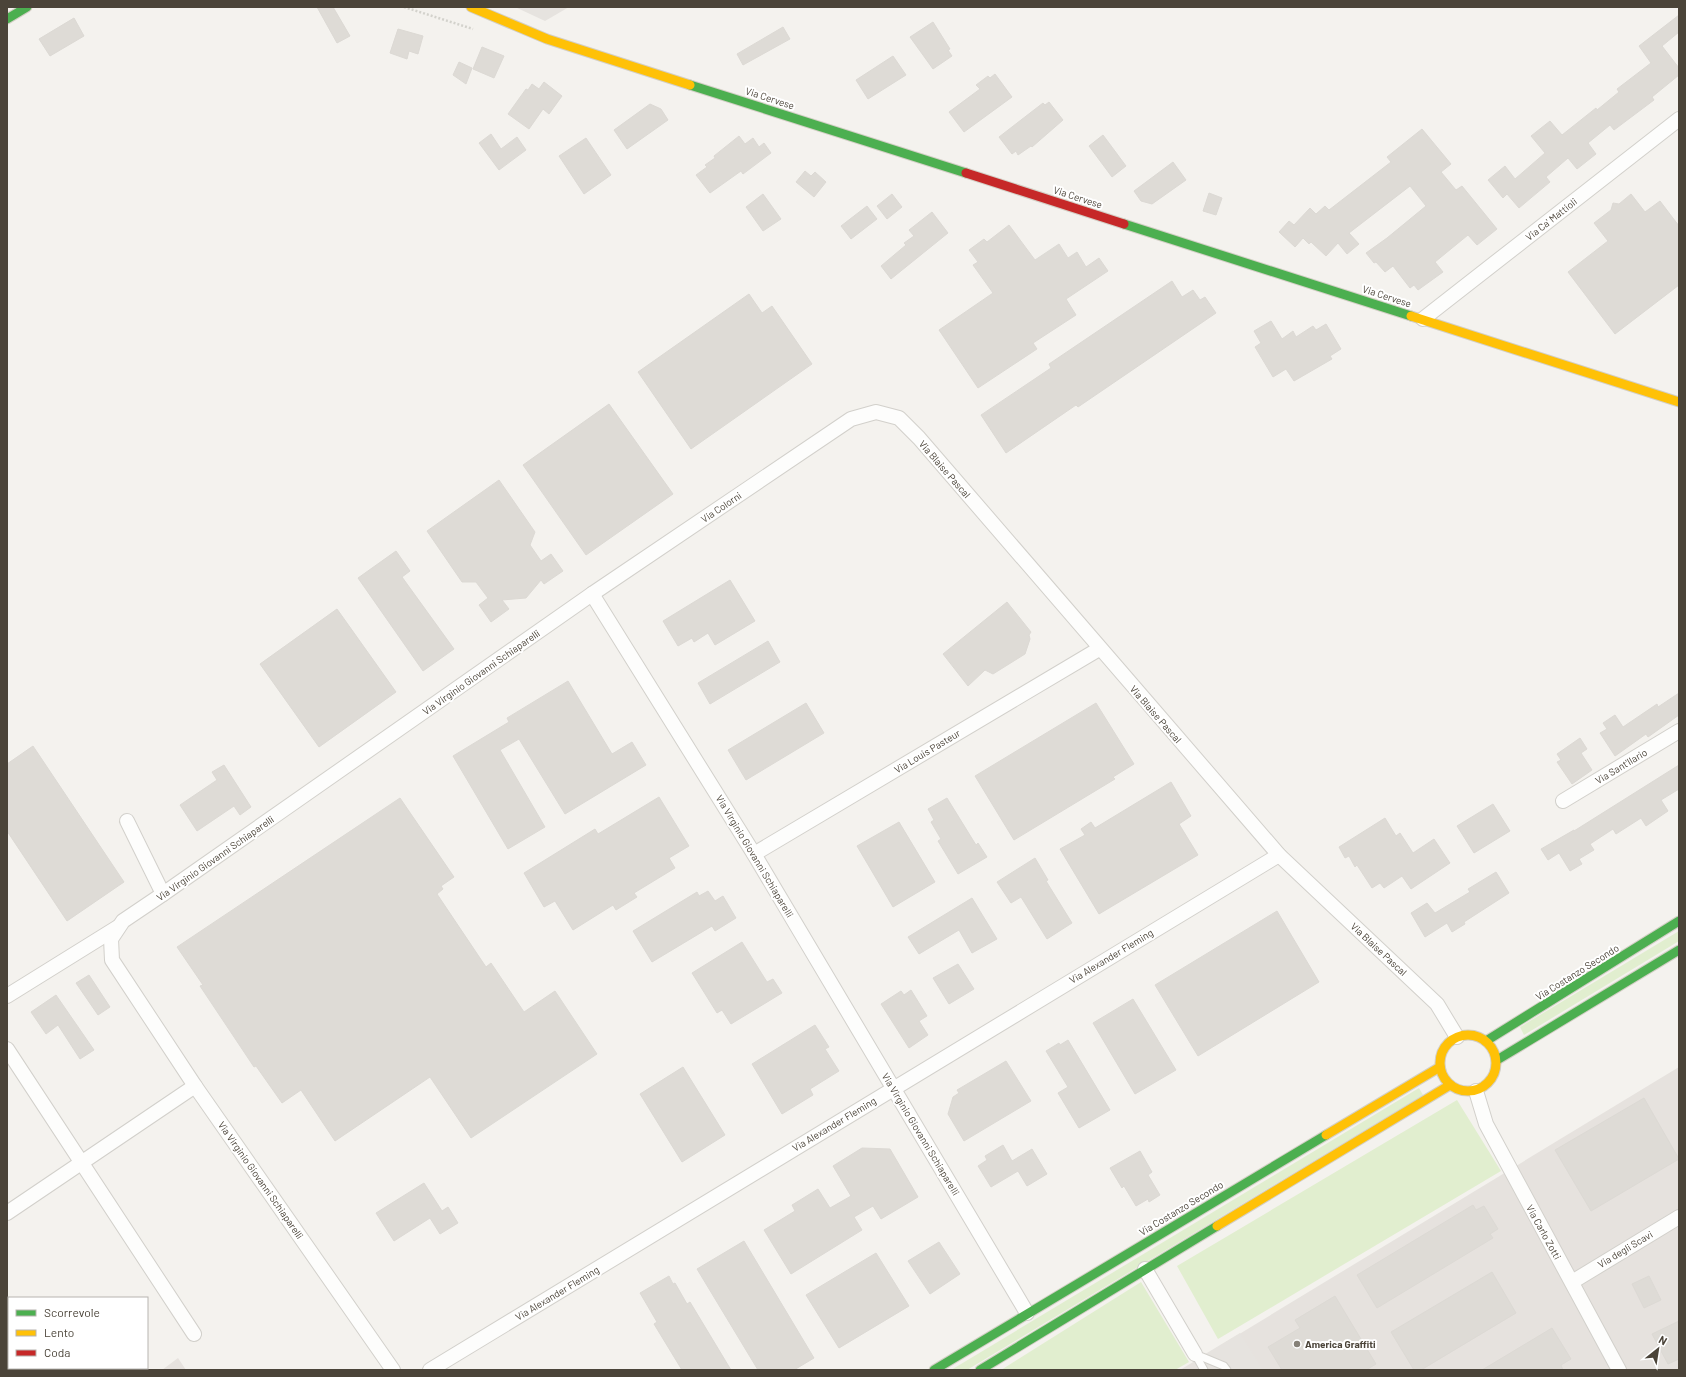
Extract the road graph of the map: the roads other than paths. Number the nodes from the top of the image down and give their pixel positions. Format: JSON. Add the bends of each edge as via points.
{"nodes":[{"id":1,"x":27,"y":7,"type":"edge"},
{"id":2,"x":472,"y":7,"type":"edge"},
{"id":3,"x":7,"y":19,"type":"edge"},
{"id":4,"x":1679,"y":119,"type":"edge"},
{"id":5,"x":1423,"y":319,"type":"junction"},
{"id":6,"x":1679,"y":402,"type":"edge"},
{"id":7,"x":851,"y":419,"type":"joint"},
{"id":8,"x":592,"y":594,"type":"junction"},
{"id":9,"x":1099,"y":649,"type":"junction"},
{"id":10,"x":1679,"y":731,"type":"edge"},
{"id":11,"x":1563,"y":801,"type":"dead end"},
{"id":12,"x":127,"y":821,"type":"dead end"},
{"id":13,"x":754,"y":854,"type":"junction"},
{"id":14,"x":1279,"y":855,"type":"junction"},
{"id":15,"x":163,"y":894,"type":"junction"},
{"id":16,"x":1679,"y":921,"type":"edge"},
{"id":17,"x":119,"y":927,"type":"junction"},
{"id":18,"x":1679,"y":950,"type":"edge"},
{"id":19,"x":7,"y":996,"type":"edge"},
{"id":20,"x":1457,"y":1037,"type":"junction"},
{"id":21,"x":1486,"y":1041,"type":"junction"},
{"id":22,"x":7,"y":1049,"type":"edge"},
{"id":23,"x":1497,"y":1060,"type":"junction"},
{"id":24,"x":1440,"y":1067,"type":"junction"},
{"id":25,"x":1450,"y":1085,"type":"junction"},
{"id":26,"x":195,"y":1086,"type":"junction"},
{"id":27,"x":894,"y":1088,"type":"junction"},
{"id":28,"x":1476,"y":1091,"type":"junction"},
{"id":29,"x":81,"y":1163,"type":"junction"},
{"id":30,"x":7,"y":1213,"type":"edge"},
{"id":31,"x":1679,"y":1217,"type":"edge"},
{"id":32,"x":1145,"y":1269,"type":"junction"},
{"id":33,"x":1572,"y":1282,"type":"junction"},
{"id":34,"x":1027,"y":1313,"type":"junction"},
{"id":35,"x":194,"y":1334,"type":"dead end"},
{"id":36,"x":1195,"y":1354,"type":"junction"},
{"id":37,"x":393,"y":1370,"type":"edge"},
{"id":38,"x":430,"y":1370,"type":"edge"},
{"id":39,"x":934,"y":1370,"type":"edge"},
{"id":40,"x":980,"y":1370,"type":"edge"},
{"id":41,"x":1204,"y":1370,"type":"edge"},
{"id":42,"x":1227,"y":1370,"type":"edge"},
{"id":43,"x":1619,"y":1370,"type":"edge"}],
"edges":[{"from":1,"to":3,"type":"street"},
{"from":2,"to":5,"type":"street","name":"Via Cervese","via":[[555,41]]},
{"from":4,"to":5,"type":"street","name":"Via Ca' Mattioli"},
{"from":5,"to":6,"type":"street","name":"Via Cervese"},
{"from":7,"to":8,"type":"street","name":"Via Colorni"},
{"from":7,"to":9,"type":"street","name":"Via Blaise Pascal","via":[[876,412],[899,418]]},
{"from":8,"to":13,"type":"street","name":"Via Virginio Giovanni Schiaparelli"},
{"from":8,"to":15,"type":"street","name":"Via Virginio Giovanni Schiaparelli"},
{"from":9,"to":13,"type":"street","name":"Via Louis Pasteur"},
{"from":9,"to":14,"type":"street","name":"Via Blaise Pascal"},
{"from":10,"to":11,"type":"street","name":"Via Sant'Ilario"},
{"from":12,"to":15,"type":"street"},
{"from":13,"to":27,"type":"street","name":"Via Virginio Giovanni Schiaparelli"},
{"from":14,"to":20,"type":"street","name":"Via Blaise Pascal","via":[[1437,1004]]},
{"from":14,"to":27,"type":"street","name":"Via Alexander Fleming"},
{"from":15,"to":17,"type":"street","name":"Via Virginio Giovanni Schiaparelli","via":[[123,921]]},
{"from":16,"to":21,"type":"street","name":"Via Costanzo Secondo"},
{"from":17,"to":19,"type":"street"},
{"from":17,"to":26,"type":"street","name":"Via Virginio Giovanni Schiaparelli","via":[[112,939],[112,960]]},
{"from":18,"to":23,"type":"street"},
{"from":20,"to":21,"type":"street","via":[[1472,1035]]},
{"from":20,"to":24,"type":"street","via":[[1443,1049]]},
{"from":21,"to":23,"type":"street"},
{"from":22,"to":29,"type":"street"},
{"from":23,"to":28,"type":"street","via":[[1494,1076],[1489,1083]]},
{"from":24,"to":25,"type":"street"},
{"from":24,"to":34,"type":"street","name":"Via Costanzo Secondo"},
{"from":25,"to":28,"type":"street","via":[[1466,1092]]},
{"from":25,"to":32,"type":"street"},
{"from":26,"to":29,"type":"street"},
{"from":26,"to":37,"type":"street","name":"Via Virginio Giovanni Schiaparelli"},
{"from":27,"to":34,"type":"street","name":"Via Virginio Giovanni Schiaparelli"},
{"from":27,"to":38,"type":"street","name":"Via Alexander Fleming"},
{"from":28,"to":33,"type":"street","name":"Via Carlo Zotti","via":[[1486,1124]]},
{"from":29,"to":30,"type":"street"},
{"from":29,"to":35,"type":"street"},
{"from":31,"to":33,"type":"street","name":"Via degli Scavi"},
{"from":32,"to":36,"type":"street"},
{"from":32,"to":40,"type":"street"},
{"from":33,"to":43,"type":"street","name":"Via Carlo Zotti"},
{"from":34,"to":39,"type":"street","name":"Via Costanzo Secondo"},
{"from":36,"to":41,"type":"lane"},
{"from":36,"to":42,"type":"lane","via":[[1224,1366]]}]}
